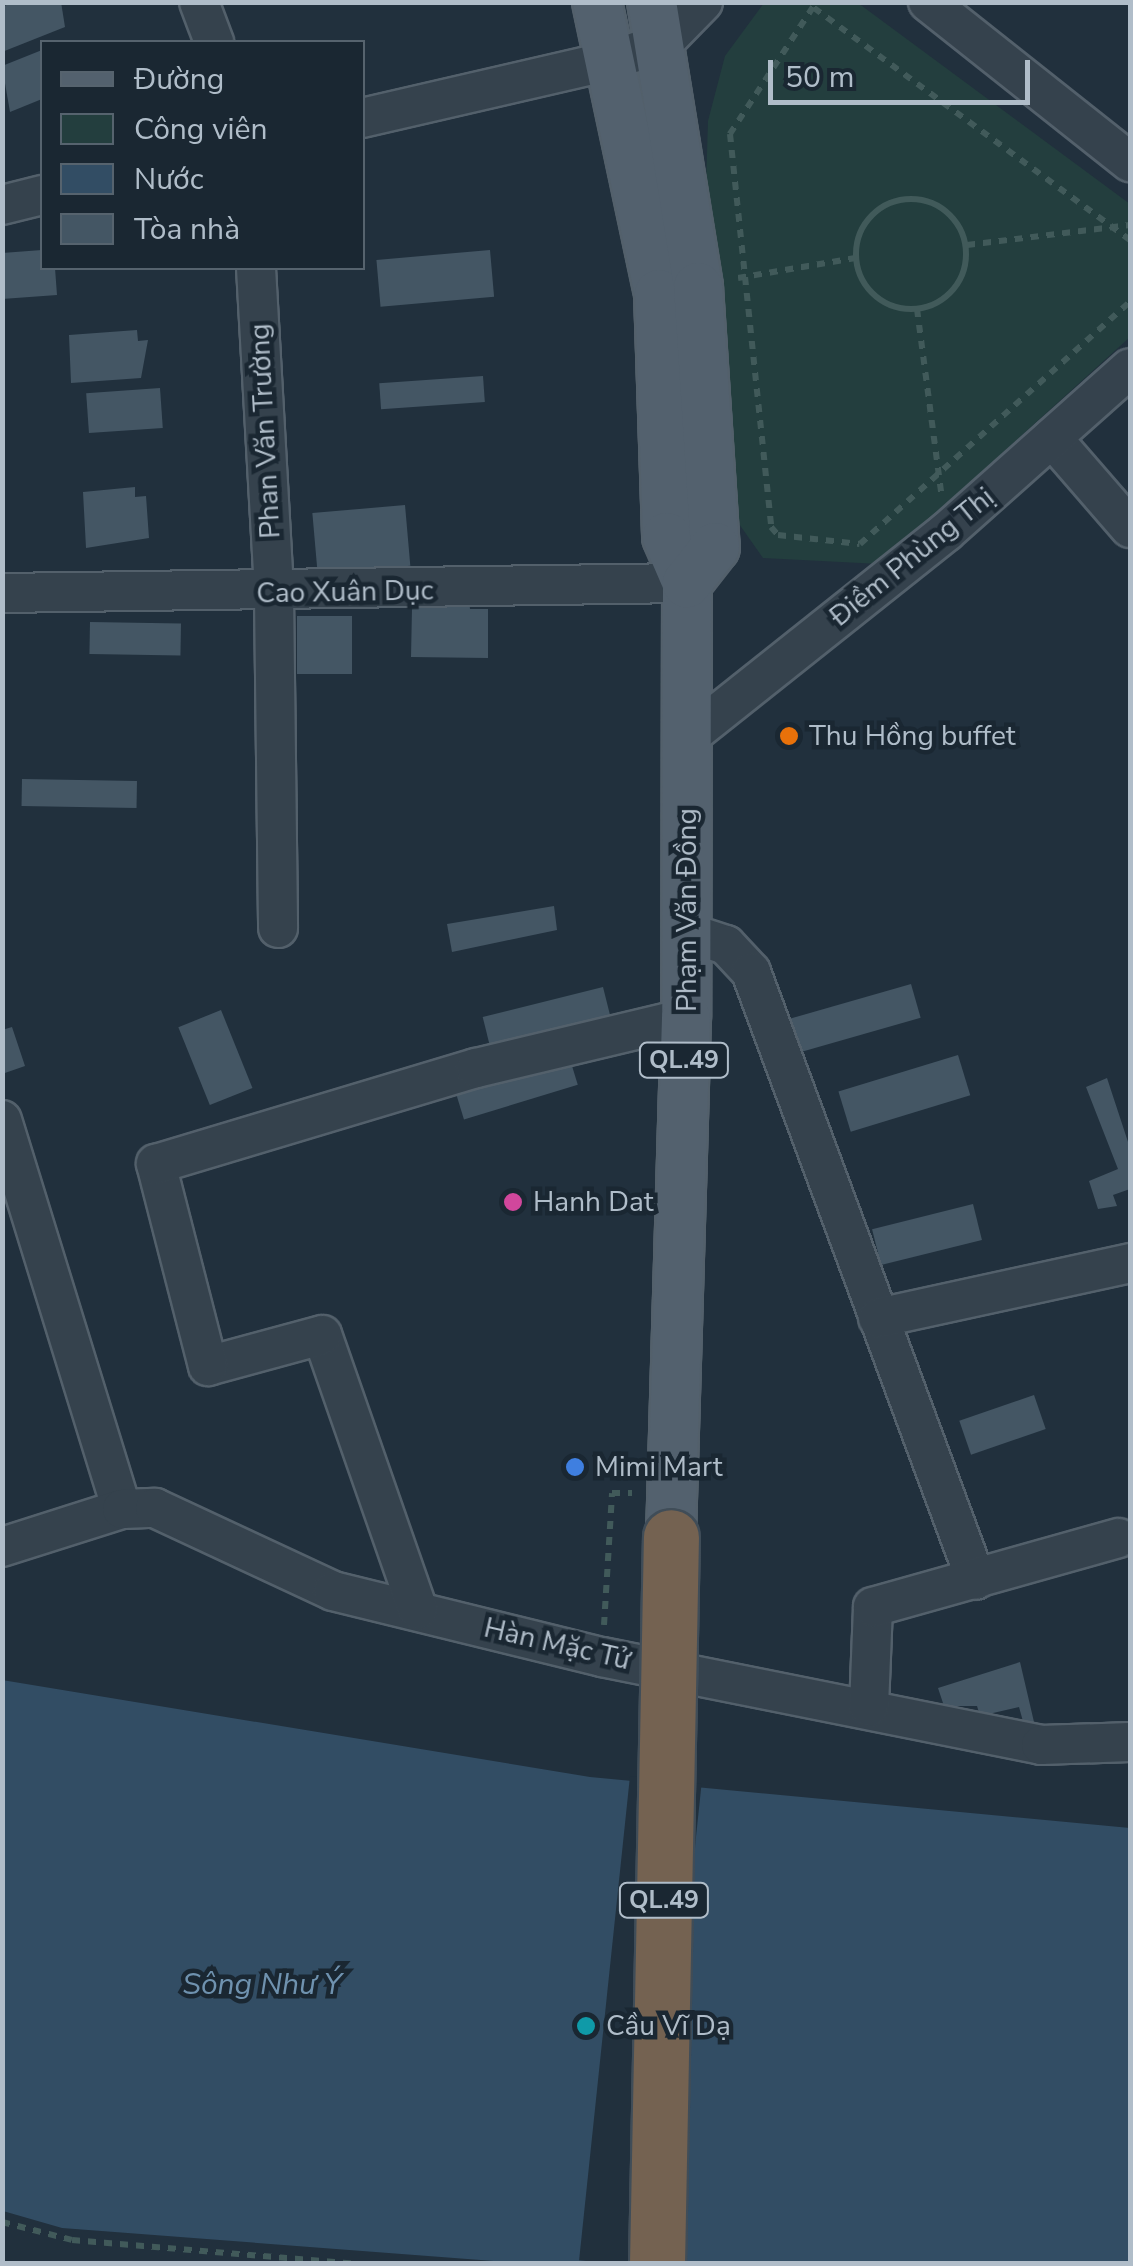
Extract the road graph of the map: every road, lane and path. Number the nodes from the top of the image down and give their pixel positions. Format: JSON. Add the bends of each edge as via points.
{"nodes":[{"id":1,"x":200,"y":2,"type":"edge"},
{"id":2,"x":597,"y":2,"type":"edge"},
{"id":3,"x":704,"y":2,"type":"edge"},
{"id":4,"x":928,"y":2,"type":"edge"},
{"id":5,"x":658,"y":22,"type":"edge"},
{"id":6,"x":213,"y":40,"type":"edge"},
{"id":7,"x":614,"y":60,"type":"junction"},
{"id":8,"x":365,"y":117,"type":"edge"},
{"id":9,"x":1130,"y":162,"type":"edge"},
{"id":10,"x":40,"y":196,"type":"edge"},
{"id":11,"x":2,"y":205,"type":"edge"},
{"id":12,"x":1130,"y":225,"type":"edge"},
{"id":13,"x":1114,"y":227,"type":"junction"},
{"id":14,"x":1130,"y":240,"type":"edge"},
{"id":15,"x":967,"y":245,"type":"junction"},
{"id":16,"x":855,"y":258,"type":"junction"},
{"id":17,"x":256,"y":270,"type":"edge"},
{"id":18,"x":720,"y":282,"type":"junction"},
{"id":19,"x":1130,"y":302,"type":"edge"},
{"id":20,"x":917,"y":309,"type":"junction"},
{"id":21,"x":1130,"y":368,"type":"edge"},
{"id":22,"x":1052,"y":438,"type":"junction"},
{"id":23,"x":939,"y":473,"type":"junction"},
{"id":24,"x":1130,"y":528,"type":"edge"},
{"id":25,"x":946,"y":532,"type":"junction"},
{"id":26,"x":687,"y":583,"type":"junction"},
{"id":27,"x":2,"y":593,"type":"edge"},
{"id":28,"x":274,"y":595,"type":"junction"},
{"id":29,"x":688,"y":738,"type":"junction"},
{"id":30,"x":278,"y":928,"type":"dead end"},
{"id":31,"x":686,"y":932,"type":"junction"},
{"id":32,"x":686,"y":1018,"type":"junction"},
{"id":33,"x":2,"y":1120,"type":"edge"},
{"id":34,"x":1130,"y":1263,"type":"edge"},
{"id":35,"x":878,"y":1318,"type":"junction"},
{"id":36,"x":612,"y":1493,"type":"dead end"},
{"id":37,"x":122,"y":1508,"type":"junction"},
{"id":38,"x":671,"y":1537,"type":"joint"},
{"id":39,"x":1118,"y":1538,"type":"dead end"},
{"id":40,"x":2,"y":1547,"type":"edge"},
{"id":41,"x":976,"y":1580,"type":"junction"},
{"id":42,"x":418,"y":1610,"type":"junction"},
{"id":43,"x":602,"y":1656,"type":"junction"},
{"id":44,"x":870,"y":1707,"type":"junction"},
{"id":45,"x":1130,"y":1742,"type":"edge"},
{"id":46,"x":2,"y":2222,"type":"edge"},
{"id":47,"x":358,"y":2264,"type":"edge"},
{"id":48,"x":657,"y":2264,"type":"edge"}],
"edges":[{"from":1,"to":6,"type":"street"},
{"from":2,"to":7,"type":"main road","name":"Phạm Văn Đồng","number":"QL.49"},
{"from":3,"to":5,"type":"street"},
{"from":4,"to":9,"type":"street"},
{"from":5,"to":7,"type":"street"},
{"from":5,"to":18,"type":"main road"},
{"from":7,"to":8,"type":"street"},
{"from":7,"to":26,"type":"main road","name":"Phạm Văn Đồng","number":"QL.49","via":[[658,294],[668,537]]},
{"from":10,"to":11,"type":"street"},
{"from":12,"to":13,"type":"path"},
{"from":13,"to":14,"type":"path"},
{"from":13,"to":15,"type":"path"},
{"from":13,"to":18,"type":"path","via":[[813,7],[730,134]]},
{"from":15,"to":16,"type":"path","via":[[949,212],[914,198],[879,209],[857,239]]},
{"from":15,"to":20,"type":"path","via":[[950,294]]},
{"from":16,"to":18,"type":"path"},
{"from":16,"to":20,"type":"path","via":[[868,290]]},
{"from":17,"to":28,"type":"street","name":"Phan Văn Trường"},
{"from":18,"to":23,"type":"path","via":[[778,534],[860,544]]},
{"from":18,"to":26,"type":"main road","via":[[715,547]]},
{"from":19,"to":23,"type":"path"},
{"from":20,"to":23,"type":"path"},
{"from":21,"to":22,"type":"street","name":"Điềm Phùng Thị"},
{"from":22,"to":24,"type":"street"},
{"from":22,"to":25,"type":"street","name":"Điềm Phùng Thị"},
{"from":23,"to":25,"type":"path"},
{"from":25,"to":29,"type":"street","name":"Điềm Phùng Thị"},
{"from":26,"to":28,"type":"street","name":"Cao Xuân Dục"},
{"from":26,"to":29,"type":"main road","name":"Phạm Văn Đồng","number":"QL.49"},
{"from":27,"to":28,"type":"street","name":"Cao Xuân Dục"},
{"from":28,"to":30,"type":"street","name":"Phan Văn Trường"},
{"from":29,"to":31,"type":"main road","name":"Phạm Văn Đồng","number":"QL.49"},
{"from":31,"to":32,"type":"main road","name":"Phạm Văn Đồng","number":"QL.49"},
{"from":31,"to":35,"type":"street","via":[[726,945],[751,972]]},
{"from":32,"to":38,"type":"main road","name":"Phạm Văn Đồng","number":"QL.49"},
{"from":32,"to":42,"type":"street","via":[[476,1068],[156,1164],[208,1366],[322,1335]]},
{"from":33,"to":37,"type":"street"},
{"from":34,"to":35,"type":"street"},
{"from":35,"to":41,"type":"street"},
{"from":36,"to":43,"type":"path"},
{"from":37,"to":40,"type":"street","name":"Hàn Mặc Tử"},
{"from":37,"to":42,"type":"street","name":"Hàn Mặc Tử","via":[[156,1508],[333,1591]]},
{"from":38,"to":48,"type":"highway","number":"QL.49","bridge":true},
{"from":39,"to":41,"type":"street"},
{"from":41,"to":44,"type":"street","via":[[873,1607]]},
{"from":42,"to":43,"type":"street","name":"Hàn Mặc Tử"},
{"from":43,"to":44,"type":"street","name":"Hàn Mặc Tử"},
{"from":44,"to":45,"type":"street","name":"Hàn Mặc Tử","via":[[1041,1745]]},
{"from":46,"to":47,"type":"path","via":[[72,2240]]}]}
